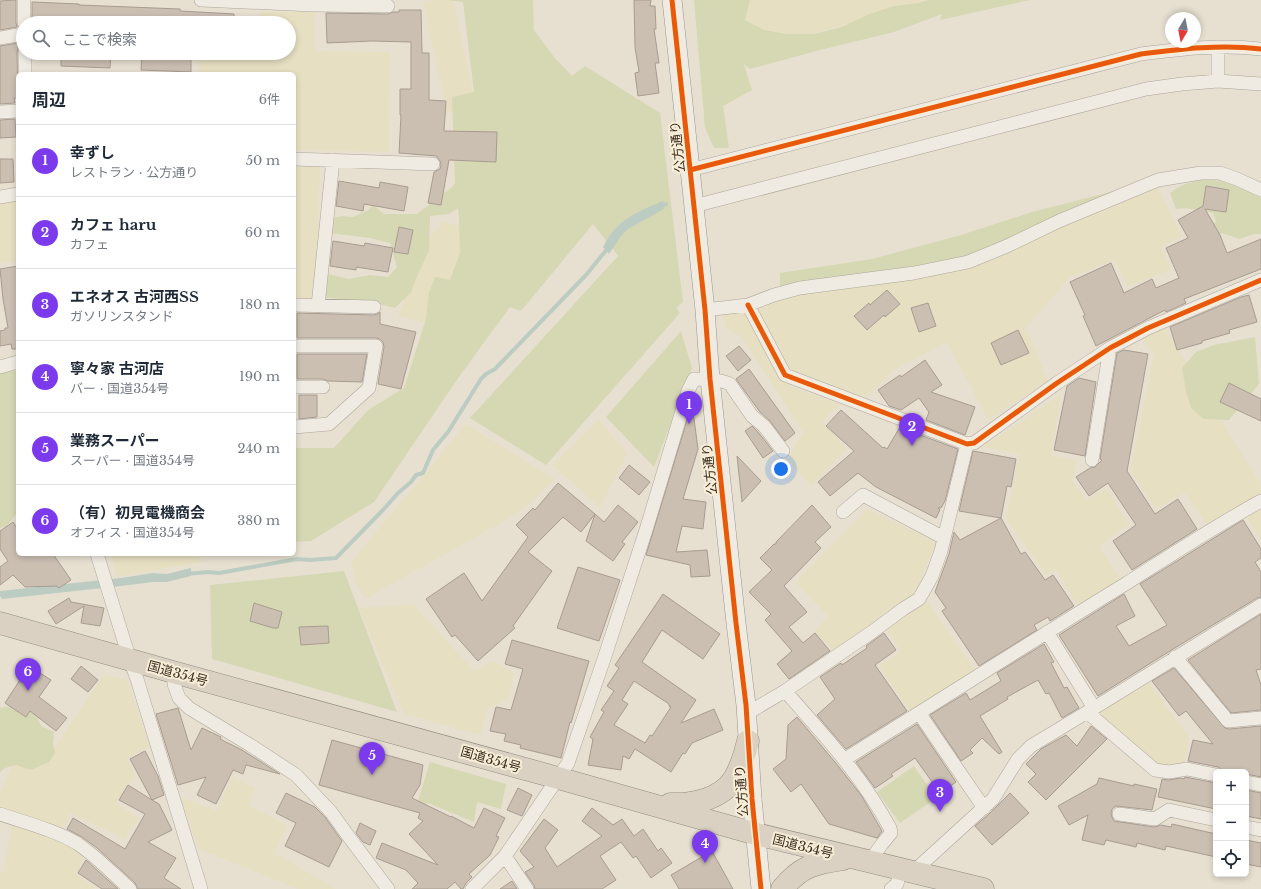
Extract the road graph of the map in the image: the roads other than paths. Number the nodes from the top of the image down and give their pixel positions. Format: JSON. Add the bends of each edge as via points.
{"nodes":[{"id":1,"x":24,"y":0,"type":"edge"},
{"id":2,"x":201,"y":0,"type":"edge"},
{"id":3,"x":672,"y":0,"type":"edge"},
{"id":4,"x":313,"y":3,"type":"edge"},
{"id":5,"x":388,"y":6,"type":"dead end"},
{"id":6,"x":24,"y":16,"type":"edge"},
{"id":7,"x":16,"y":35,"type":"edge"},
{"id":8,"x":0,"y":38,"type":"edge"},
{"id":9,"x":1218,"y":47,"type":"junction"},
{"id":10,"x":1261,"y":49,"type":"edge"},
{"id":11,"x":25,"y":60,"type":"edge"},
{"id":12,"x":25,"y":72,"type":"edge"},
{"id":13,"x":1218,"y":81,"type":"junction"},
{"id":14,"x":1261,"y":84,"type":"edge"},
{"id":15,"x":16,"y":111,"type":"edge"},
{"id":16,"x":0,"y":112,"type":"edge"},
{"id":17,"x":296,"y":159,"type":"edge"},
{"id":18,"x":333,"y":160,"type":"junction"},
{"id":19,"x":433,"y":164,"type":"dead end"},
{"id":20,"x":690,"y":170,"type":"junction"},
{"id":21,"x":1261,"y":190,"type":"edge"},
{"id":22,"x":16,"y":194,"type":"edge"},
{"id":23,"x":0,"y":197,"type":"edge"},
{"id":24,"x":694,"y":206,"type":"junction"},
{"id":25,"x":1261,"y":280,"type":"edge"},
{"id":26,"x":296,"y":305,"type":"edge"},
{"id":27,"x":748,"y":305,"type":"junction"},
{"id":28,"x":318,"y":306,"type":"junction"},
{"id":29,"x":374,"y":307,"type":"dead end"},
{"id":30,"x":705,"y":310,"type":"junction"},
{"id":31,"x":296,"y":346,"type":"edge"},
{"id":32,"x":1110,"y":348,"type":"junction"},
{"id":33,"x":16,"y":362,"type":"edge"},
{"id":34,"x":0,"y":366,"type":"edge"},
{"id":35,"x":710,"y":379,"type":"junction"},
{"id":36,"x":296,"y":387,"type":"edge"},
{"id":37,"x":324,"y":387,"type":"dead end"},
{"id":38,"x":296,"y":427,"type":"edge"},
{"id":39,"x":967,"y":444,"type":"junction"},
{"id":40,"x":782,"y":451,"type":"dead end"},
{"id":41,"x":1092,"y":460,"type":"dead end"},
{"id":42,"x":1261,"y":501,"type":"edge"},
{"id":43,"x":843,"y":512,"type":"dead end"},
{"id":44,"x":944,"y":538,"type":"junction"},
{"id":45,"x":98,"y":556,"type":"edge"},
{"id":46,"x":1261,"y":605,"type":"edge"},
{"id":47,"x":0,"y":623,"type":"edge"},
{"id":48,"x":1047,"y":632,"type":"junction"},
{"id":49,"x":1175,"y":657,"type":"junction"},
{"id":50,"x":130,"y":660,"type":"junction"},
{"id":51,"x":173,"y":672,"type":"junction"},
{"id":52,"x":785,"y":691,"type":"junction"},
{"id":53,"x":1090,"y":710,"type":"junction"},
{"id":54,"x":746,"y":714,"type":"junction"},
{"id":55,"x":919,"y":714,"type":"junction"},
{"id":56,"x":1261,"y":718,"type":"edge"},
{"id":57,"x":748,"y":741,"type":"junction"},
{"id":58,"x":845,"y":759,"type":"junction"},
{"id":59,"x":1213,"y":774,"type":"edge"},
{"id":60,"x":558,"y":778,"type":"junction"},
{"id":61,"x":1249,"y":783,"type":"edge"},
{"id":62,"x":1261,"y":785,"type":"edge"},
{"id":63,"x":645,"y":803,"type":"junction"},
{"id":64,"x":984,"y":808,"type":"junction"},
{"id":65,"x":0,"y":814,"type":"edge"},
{"id":66,"x":1119,"y":814,"type":"dead end"},
{"id":67,"x":1213,"y":819,"type":"edge"},
{"id":68,"x":1249,"y":828,"type":"edge"},
{"id":69,"x":1261,"y":830,"type":"edge"},
{"id":70,"x":756,"y":834,"type":"junction"},
{"id":71,"x":504,"y":856,"type":"junction"},
{"id":72,"x":860,"y":860,"type":"junction"},
{"id":73,"x":900,"y":881,"type":"edge"},
{"id":74,"x":130,"y":889,"type":"edge"},
{"id":75,"x":201,"y":889,"type":"edge"},
{"id":76,"x":388,"y":889,"type":"edge"},
{"id":77,"x":472,"y":889,"type":"edge"},
{"id":78,"x":527,"y":889,"type":"edge"},
{"id":79,"x":761,"y":889,"type":"edge"},
{"id":80,"x":782,"y":889,"type":"edge"},
{"id":81,"x":983,"y":889,"type":"edge"}],
"edges":[{"from":1,"to":6,"type":"street"},
{"from":2,"to":4,"type":"street"},
{"from":3,"to":20,"type":"street","name":"公方通り"},
{"from":4,"to":5,"type":"street"},
{"from":7,"to":8,"type":"street"},
{"from":9,"to":10,"type":"street"},
{"from":9,"to":13,"type":"street"},
{"from":9,"to":20,"type":"street","via":[[1141,54]]},
{"from":11,"to":12,"type":"street"},
{"from":13,"to":14,"type":"street"},
{"from":13,"to":24,"type":"street","via":[[1146,89]]},
{"from":15,"to":16,"type":"street"},
{"from":17,"to":18,"type":"street"},
{"from":18,"to":19,"type":"street"},
{"from":18,"to":28,"type":"street"},
{"from":20,"to":24,"type":"street","name":"公方通り"},
{"from":21,"to":27,"type":"street","via":[[1220,173],[1201,173],[1158,180],[968,262],[914,273],[800,288]]},
{"from":22,"to":23,"type":"street"},
{"from":24,"to":30,"type":"street","name":"公方通り"},
{"from":25,"to":32,"type":"street","via":[[1148,328]]},
{"from":26,"to":28,"type":"street"},
{"from":27,"to":30,"type":"street"},
{"from":27,"to":39,"type":"street","via":[[785,375]]},
{"from":28,"to":29,"type":"street"},
{"from":30,"to":35,"type":"street","name":"公方通り"},
{"from":31,"to":38,"type":"street","via":[[376,346],[369,388],[329,424]]},
{"from":32,"to":39,"type":"street","via":[[974,443]]},
{"from":32,"to":41,"type":"street"},
{"from":33,"to":34,"type":"street"},
{"from":35,"to":40,"type":"street","via":[[730,384],[752,416],[764,426]]},
{"from":35,"to":54,"type":"street","name":"公方通り"},
{"from":35,"to":60,"type":"street","via":[[694,379],[688,391],[604,659],[568,763]]},
{"from":36,"to":37,"type":"street"},
{"from":39,"to":44,"type":"street"},
{"from":42,"to":48,"type":"street"},
{"from":43,"to":44,"type":"street","via":[[863,495]]},
{"from":44,"to":52,"type":"street","via":[[932,576],[919,599]]},
{"from":45,"to":50,"type":"street"},
{"from":46,"to":49,"type":"street"},
{"from":47,"to":50,"type":"highway","name":"国道354号"},
{"from":48,"to":53,"type":"street"},
{"from":48,"to":55,"type":"street"},
{"from":49,"to":53,"type":"street"},
{"from":49,"to":56,"type":"street","via":[[1228,721]]},
{"from":50,"to":51,"type":"highway","name":"国道354号"},
{"from":50,"to":75,"type":"street"},
{"from":51,"to":60,"type":"highway","name":"国道354号"},
{"from":51,"to":76,"type":"street","via":[[179,698],[189,708],[296,775],[331,812]]},
{"from":52,"to":54,"type":"street"},
{"from":52,"to":58,"type":"street"},
{"from":53,"to":59,"type":"street","via":[[1156,770],[1170,772],[1187,769]]},
{"from":53,"to":64,"type":"street","via":[[1031,746],[1018,759],[993,799]]},
{"from":54,"to":57,"type":"street","name":"公方通り"},
{"from":55,"to":58,"type":"street"},
{"from":55,"to":64,"type":"street"},
{"from":57,"to":63,"type":"highway","via":[[733,780],[721,791],[703,801],[682,805]]},
{"from":57,"to":70,"type":"street","name":"公方通り"},
{"from":58,"to":72,"type":"street","via":[[870,793],[891,833],[882,844]]},
{"from":60,"to":63,"type":"highway","name":"国道354号"},
{"from":60,"to":71,"type":"street"},
{"from":61,"to":62,"type":"street"},
{"from":63,"to":70,"type":"highway","name":"国道354号"},
{"from":64,"to":73,"type":"street"},
{"from":65,"to":74,"type":"street","via":[[78,844]]},
{"from":66,"to":67,"type":"street","via":[[1155,819],[1169,810]]},
{"from":68,"to":69,"type":"street"},
{"from":70,"to":72,"type":"highway","name":"国道354号"},
{"from":70,"to":79,"type":"street","name":"公方通り"},
{"from":71,"to":77,"type":"street"},
{"from":71,"to":78,"type":"street"},
{"from":72,"to":73,"type":"highway","name":"国道354号"},
{"from":72,"to":80,"type":"highway","via":[[820,862],[805,868],[791,878]]},
{"from":73,"to":81,"type":"highway","name":"国道354号"}]}
